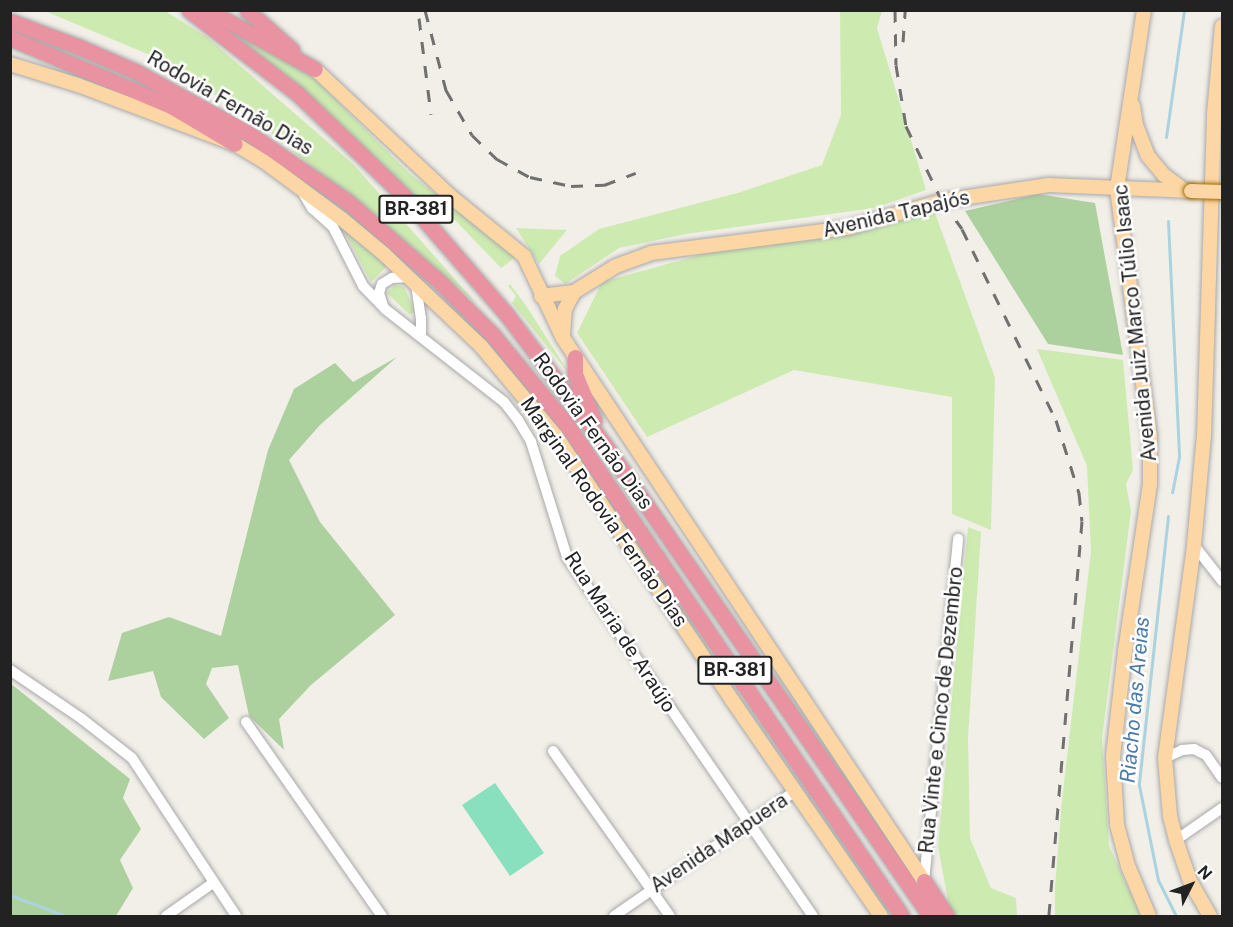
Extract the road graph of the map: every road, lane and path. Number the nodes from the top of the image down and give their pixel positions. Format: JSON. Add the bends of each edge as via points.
{"nodes":[{"id":1,"x":189,"y":10,"type":"edge"},
{"id":2,"x":208,"y":10,"type":"edge"},
{"id":3,"x":248,"y":10,"type":"edge"},
{"id":4,"x":1144,"y":10,"type":"edge"},
{"id":5,"x":10,"y":21,"type":"edge"},
{"id":6,"x":1222,"y":26,"type":"edge"},
{"id":7,"x":10,"y":38,"type":"edge"},
{"id":8,"x":10,"y":64,"type":"edge"},
{"id":9,"x":315,"y":69,"type":"junction"},
{"id":10,"x":1131,"y":95,"type":"junction"},
{"id":11,"x":1218,"y":108,"type":"edge"},
{"id":12,"x":235,"y":144,"type":"junction"},
{"id":13,"x":301,"y":188,"type":"junction"},
{"id":14,"x":1117,"y":189,"type":"junction"},
{"id":15,"x":1188,"y":191,"type":"junction"},
{"id":16,"x":1222,"y":192,"type":"edge"},
{"id":17,"x":412,"y":280,"type":"junction"},
{"id":18,"x":574,"y":292,"type":"junction"},
{"id":19,"x":542,"y":296,"type":"junction"},
{"id":20,"x":385,"y":309,"type":"junction"},
{"id":21,"x":421,"y":336,"type":"junction"},
{"id":22,"x":562,"y":338,"type":"junction"},
{"id":23,"x":575,"y":357,"type":"junction"},
{"id":24,"x":605,"y":445,"type":"junction"},
{"id":25,"x":958,"y":539,"type":"dead end"},
{"id":26,"x":1194,"y":545,"type":"junction"},
{"id":27,"x":1222,"y":581,"type":"edge"},
{"id":28,"x":10,"y":670,"type":"edge"},
{"id":29,"x":246,"y":722,"type":"dead end"},
{"id":30,"x":553,"y":751,"type":"dead end"},
{"id":31,"x":1165,"y":758,"type":"junction"},
{"id":32,"x":1222,"y":778,"type":"edge"},
{"id":33,"x":795,"y":791,"type":"junction"},
{"id":34,"x":1222,"y":808,"type":"edge"},
{"id":35,"x":749,"y":823,"type":"junction"},
{"id":36,"x":1176,"y":840,"type":"junction"},
{"id":37,"x":924,"y":881,"type":"junction"},
{"id":38,"x":213,"y":883,"type":"junction"},
{"id":39,"x":651,"y":889,"type":"junction"},
{"id":40,"x":166,"y":916,"type":"edge"},
{"id":41,"x":236,"y":916,"type":"edge"},
{"id":42,"x":382,"y":916,"type":"edge"},
{"id":43,"x":614,"y":916,"type":"edge"},
{"id":44,"x":670,"y":916,"type":"edge"},
{"id":45,"x":813,"y":916,"type":"edge"},
{"id":46,"x":880,"y":916,"type":"edge"},
{"id":47,"x":903,"y":916,"type":"edge"},
{"id":48,"x":930,"y":916,"type":"edge"},
{"id":49,"x":947,"y":916,"type":"edge"},
{"id":50,"x":1149,"y":916,"type":"edge"},
{"id":51,"x":1210,"y":916,"type":"edge"}],
"edges":[{"from":1,"to":24,"type":"highway","name":"Rodovia Fernão Dias","number":"BR-381","via":[[298,94],[404,196],[507,315]]},
{"from":2,"to":9,"type":"highway","number":"BR-381"},
{"from":3,"to":9,"type":"highway"},
{"from":4,"to":10,"type":"main road","name":"Avenida Juiz Marco Túlio Isaac"},
{"from":5,"to":47,"type":"highway","name":"Rodovia Fernão Dias","number":"BR-381","via":[[137,72],[251,135],[347,201],[442,284],[493,335],[567,424]]},
{"from":6,"to":11,"type":"main road"},
{"from":7,"to":12,"type":"highway","number":"BR-381","via":[[171,106]]},
{"from":8,"to":12,"type":"main road","name":"Marginal Rodovia Fernão Dias"},
{"from":9,"to":19,"type":"main road","number":"BR-381","via":[[449,195],[524,256]]},
{"from":10,"to":14,"type":"main road","name":"Avenida Juiz Marco Túlio Isaac"},
{"from":10,"to":15,"type":"main road","via":[[1136,125],[1148,156],[1164,174]]},
{"from":11,"to":26,"type":"main road","via":[[1204,436]]},
{"from":12,"to":13,"type":"main road","name":"Marginal Rodovia Fernão Dias","number":"BR-381"},
{"from":13,"to":17,"type":"main road","name":"Marginal Rodovia Fernão Dias","number":"BR-381"},
{"from":13,"to":20,"type":"street","name":"Rua Maria de Araújo","via":[[312,208],[333,227],[363,286]]},
{"from":14,"to":15,"type":"main road","name":"Avenida Tapajós"},
{"from":14,"to":18,"type":"main road","name":"Avenida Tapajós","via":[[1049,185],[942,201],[848,228],[651,253],[616,266]]},
{"from":14,"to":50,"type":"main road","name":"Avenida Juiz Marco Túlio Isaac","via":[[1150,435],[1150,484],[1113,757],[1117,825],[1128,866]]},
{"from":15,"to":16,"type":"main road","name":"Avenida Tapajós","bridge":true},
{"from":17,"to":20,"type":"street","via":[[392,278],[382,284],[379,293]]},
{"from":17,"to":21,"type":"street"},
{"from":17,"to":33,"type":"main road","name":"Marginal Rodovia Fernão Dias","number":"BR-381","via":[[481,346],[556,436]]},
{"from":18,"to":19,"type":"main road","name":"Avenida Tapajós"},
{"from":18,"to":22,"type":"main road","via":[[565,309]]},
{"from":19,"to":22,"type":"main road","number":"BR-381"},
{"from":20,"to":21,"type":"street","name":"Rua Maria de Araújo"},
{"from":21,"to":35,"type":"street","name":"Rua Maria de Araújo","via":[[504,402],[518,420],[531,442],[567,556]]},
{"from":22,"to":23,"type":"main road","number":"BR-381"},
{"from":23,"to":24,"type":"highway","number":"BR-381","via":[[574,374]]},
{"from":23,"to":37,"type":"main road","number":"BR-381"},
{"from":24,"to":48,"type":"highway","name":"Rodovia Fernão Dias","number":"BR-381"},
{"from":25,"to":37,"type":"street","name":"Rua Vinte e Cinco de Dezembro"},
{"from":26,"to":27,"type":"street"},
{"from":26,"to":31,"type":"main road"},
{"from":28,"to":38,"type":"street","via":[[132,758]]},
{"from":29,"to":42,"type":"street"},
{"from":30,"to":39,"type":"street"},
{"from":31,"to":32,"type":"street","via":[[1194,749],[1206,755]]},
{"from":31,"to":36,"type":"main road"},
{"from":33,"to":35,"type":"street","name":"Avenida Mapuera"},
{"from":33,"to":46,"type":"main road","name":"Marginal Rodovia Fernão Dias","number":"BR-381"},
{"from":34,"to":36,"type":"street"},
{"from":35,"to":39,"type":"street","name":"Avenida Mapuera"},
{"from":35,"to":45,"type":"street","name":"Rua Maria de Araújo"},
{"from":36,"to":51,"type":"main road","via":[[1190,881]]},
{"from":37,"to":49,"type":"highway"},
{"from":38,"to":40,"type":"street"},
{"from":38,"to":41,"type":"street"},
{"from":39,"to":43,"type":"street","name":"Avenida Mapuera"},
{"from":39,"to":44,"type":"street"}]}
